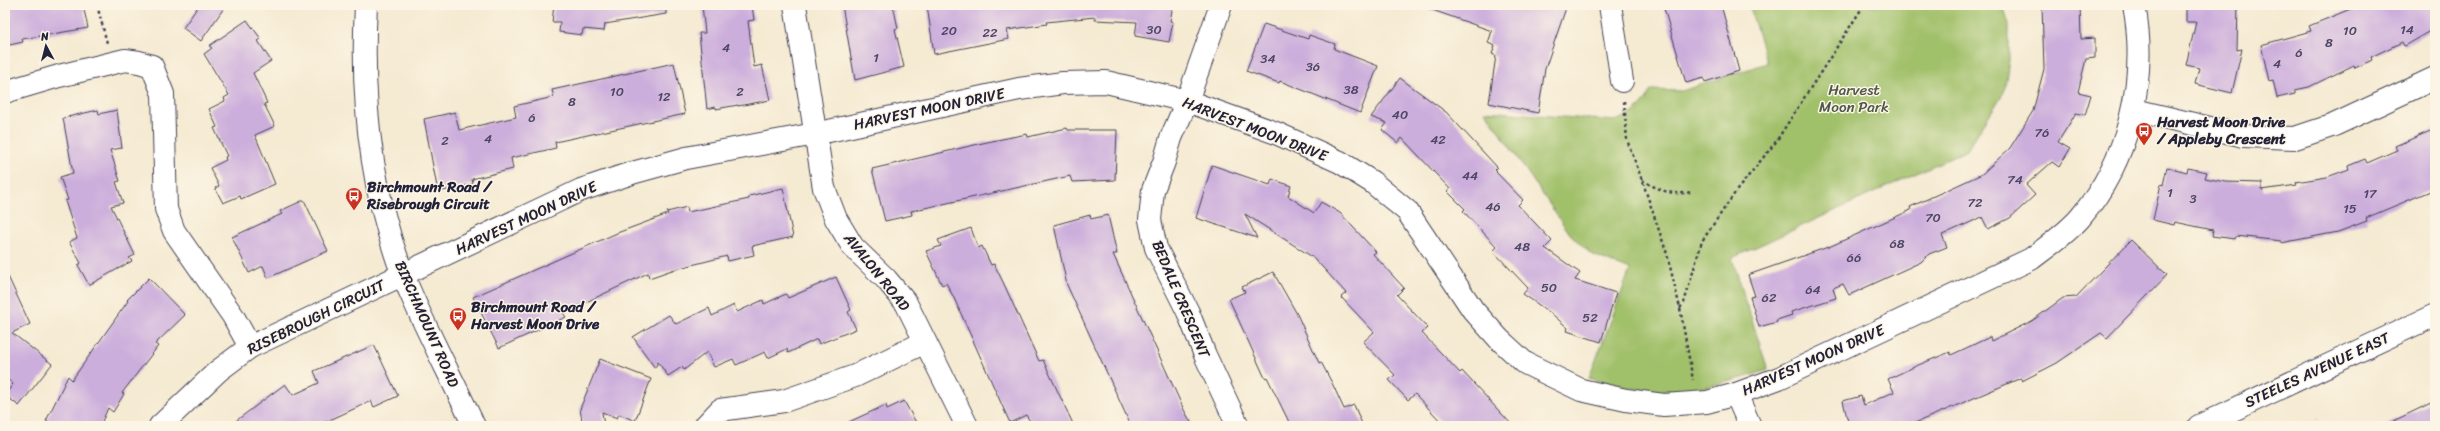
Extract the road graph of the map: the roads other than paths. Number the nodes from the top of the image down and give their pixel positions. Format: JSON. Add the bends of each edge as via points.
{"nodes":[{"id":1,"x":366,"y":5,"type":"edge"},
{"id":2,"x":795,"y":5,"type":"edge"},
{"id":3,"x":1221,"y":5,"type":"edge"},
{"id":4,"x":1610,"y":5,"type":"edge"},
{"id":5,"x":2134,"y":5,"type":"edge"},
{"id":6,"x":2435,"y":78,"type":"edge"},
{"id":7,"x":1622,"y":81,"type":"road end"},
{"id":8,"x":5,"y":92,"type":"edge"},
{"id":9,"x":1187,"y":101,"type":"junction"},
{"id":10,"x":2134,"y":110,"type":"junction"},
{"id":11,"x":815,"y":134,"type":"junction"},
{"id":12,"x":403,"y":274,"type":"junction"},
{"id":13,"x":2435,"y":315,"type":"edge"},
{"id":14,"x":925,"y":342,"type":"junction"},
{"id":15,"x":250,"y":347,"type":"junction"},
{"id":16,"x":1736,"y":394,"type":"junction"},
{"id":17,"x":160,"y":426,"type":"edge"},
{"id":18,"x":474,"y":426,"type":"edge"},
{"id":19,"x":706,"y":426,"type":"edge"},
{"id":20,"x":967,"y":426,"type":"edge"},
{"id":21,"x":1238,"y":426,"type":"edge"},
{"id":22,"x":1750,"y":426,"type":"edge"},
{"id":23,"x":2199,"y":426,"type":"edge"}],
"edges":[{"from":1,"to":12,"type":"street","name":"BIRCHMOUNT ROAD","via":[[364,80],[374,173],[394,250]]},
{"from":2,"to":11,"type":"street","name":"AVALON ROAD"},
{"from":3,"to":9,"type":"street","name":"BEDALE CRESCENT"},
{"from":4,"to":7,"type":"street"},
{"from":5,"to":10,"type":"street","name":"HARVEST MOON DRIVE","via":[[2140,33],[2139,80]]},
{"from":6,"to":10,"type":"street","via":[[2334,125],[2295,138],[2244,136]]},
{"from":8,"to":15,"type":"street","via":[[124,60],[152,66],[163,94],[166,209],[174,231],[233,316]]},
{"from":9,"to":11,"type":"street","name":"HARVEST MOON DRIVE","via":[[1106,82],[1063,83],[1019,89]]},
{"from":9,"to":16,"type":"street","name":"HARVEST MOON DRIVE","via":[[1276,133],[1340,162],[1372,182],[1407,211],[1473,310],[1525,363],[1580,390],[1626,400],[1664,405],[1707,402]]},
{"from":9,"to":21,"type":"street","name":"BEDALE CRESCENT","via":[[1153,190],[1150,220],[1156,248],[1188,312]]},
{"from":10,"to":16,"type":"street","name":"HARVEST MOON DRIVE","via":[[2115,162],[2100,190],[2079,218],[2031,259],[1779,378]]},
{"from":11,"to":12,"type":"street","name":"HARVEST MOON DRIVE","via":[[686,158],[581,190]]},
{"from":11,"to":14,"type":"street","name":"AVALON ROAD","via":[[824,188],[836,219],[853,247],[906,303]]},
{"from":12,"to":15,"type":"street","name":"RISEBROUGH CIRCUIT"},
{"from":12,"to":18,"type":"street","name":"BIRCHMOUNT ROAD"},
{"from":13,"to":23,"type":"street","name":"STEELES AVENUE EAST"},
{"from":14,"to":19,"type":"street","via":[[855,376],[784,401],[720,410]]},
{"from":14,"to":20,"type":"street","name":"AVALON ROAD"},
{"from":15,"to":17,"type":"street","name":"RISEBROUGH CIRCUIT","via":[[218,370]]},
{"from":16,"to":22,"type":"street"}]}
